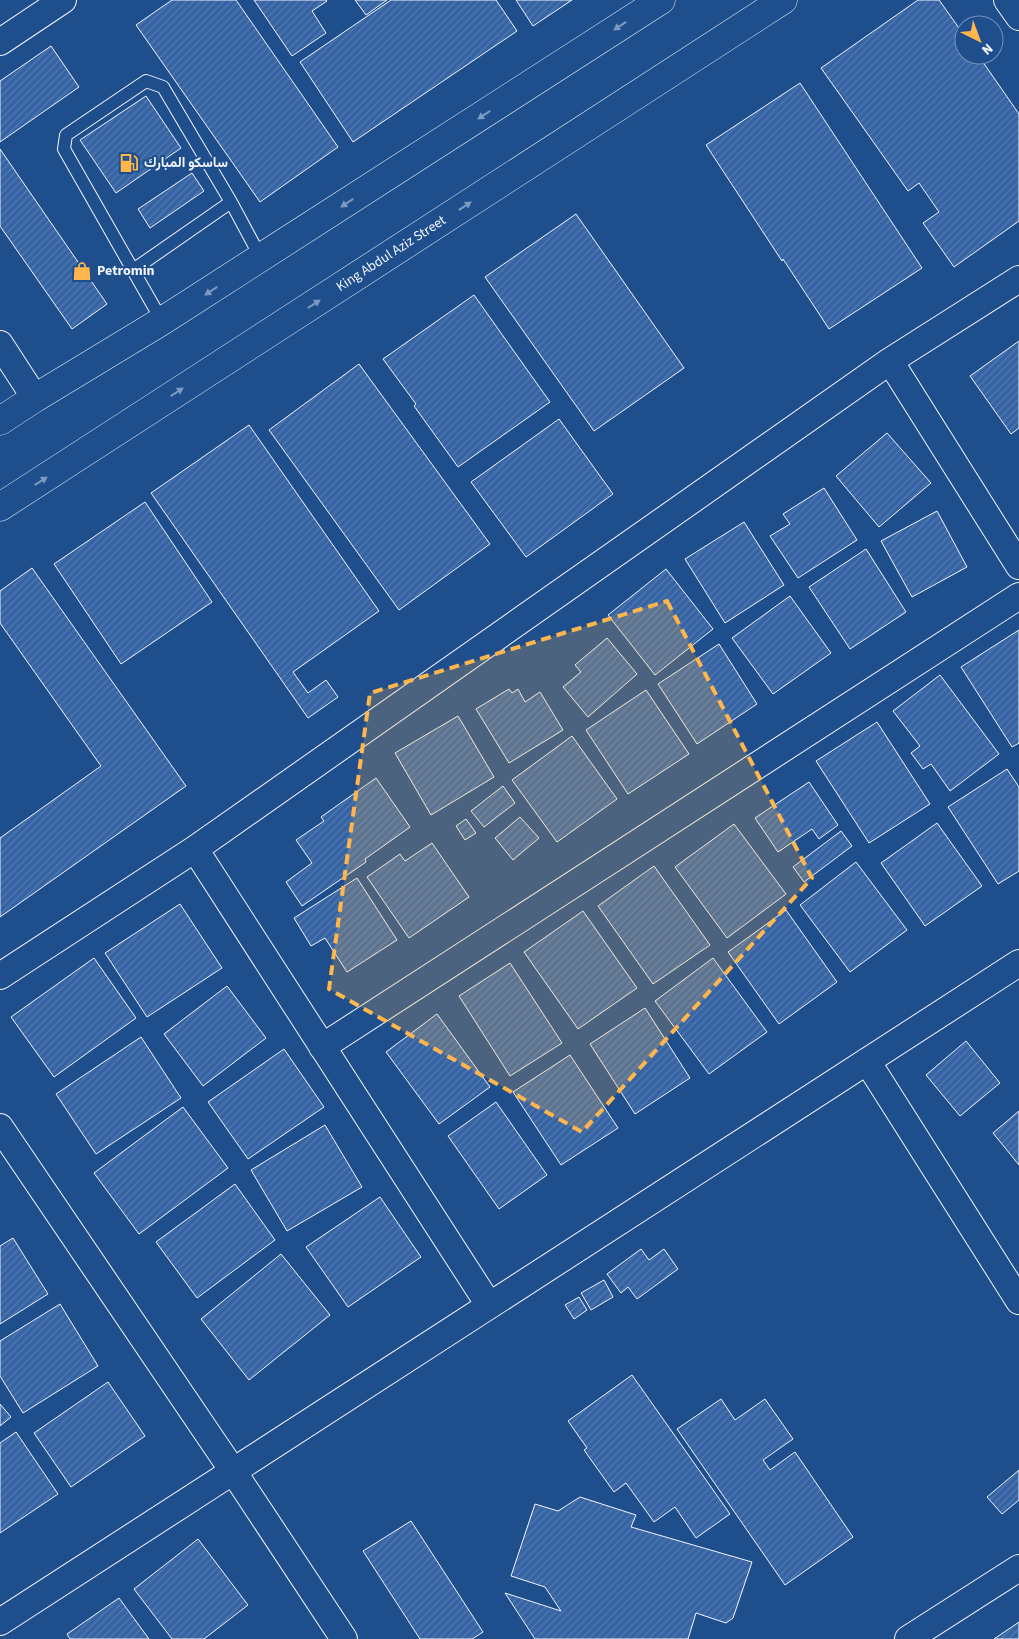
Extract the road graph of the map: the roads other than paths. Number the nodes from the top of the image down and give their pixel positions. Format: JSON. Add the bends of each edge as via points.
{"nodes":[{"id":1,"x":63,"y":0,"type":"edge"},
{"id":2,"x":661,"y":0,"type":"edge"},
{"id":3,"x":783,"y":0,"type":"edge"},
{"id":4,"x":1007,"y":0,"type":"edge"},
{"id":5,"x":1019,"y":17,"type":"edge"},
{"id":6,"x":0,"y":42,"type":"edge"},
{"id":7,"x":231,"y":202,"type":"junction"},
{"id":8,"x":261,"y":258,"type":"junction"},
{"id":9,"x":133,"y":270,"type":"junction"},
{"id":10,"x":1019,"y":279,"type":"edge"},
{"id":11,"x":162,"y":321,"type":"junction"},
{"id":12,"x":0,"y":344,"type":"edge"},
{"id":13,"x":890,"y":361,"type":"junction"},
{"id":14,"x":35,"y":398,"type":"junction"},
{"id":15,"x":0,"y":421,"type":"edge"},
{"id":16,"x":0,"y":507,"type":"edge"},
{"id":17,"x":1019,"y":566,"type":"edge"},
{"id":18,"x":1019,"y":596,"type":"edge"},
{"id":19,"x":195,"y":849,"type":"junction"},
{"id":20,"x":1019,"y":963,"type":"edge"},
{"id":21,"x":0,"y":976,"type":"edge"},
{"id":22,"x":322,"y":1046,"type":"junction"},
{"id":23,"x":866,"y":1061,"type":"junction"},
{"id":24,"x":0,"y":1127,"type":"edge"},
{"id":25,"x":1019,"y":1302,"type":"edge"},
{"id":26,"x":489,"y":1305,"type":"junction"},
{"id":27,"x":233,"y":1471,"type":"junction"},
{"id":28,"x":1019,"y":1568,"type":"edge"},
{"id":29,"x":0,"y":1622,"type":"edge"},
{"id":30,"x":344,"y":1639,"type":"edge"},
{"id":31,"x":908,"y":1639,"type":"edge"}],
"edges":[{"from":1,"to":6,"type":"street"},
{"from":2,"to":8,"type":"street","one_way":true},
{"from":16,"to":3,"type":"street","name":"King Abdul Aziz Street","one_way":true},
{"from":4,"to":5,"type":"street"},
{"from":7,"to":8,"type":"lane"},
{"from":7,"to":9,"type":"lane"},
{"from":7,"to":9,"type":"lane","via":[[163,87],[146,80],[66,134],[64,149]]},
{"from":8,"to":11,"type":"street","one_way":true},
{"from":9,"to":11,"type":"lane"},
{"from":10,"to":13,"type":"street"},
{"from":11,"to":14,"type":"street"},
{"from":12,"to":14,"type":"street"},
{"from":13,"to":17,"type":"street"},
{"from":13,"to":19,"type":"street"},
{"from":14,"to":15,"type":"street"},
{"from":18,"to":22,"type":"street"},
{"from":19,"to":21,"type":"street"},
{"from":19,"to":22,"type":"street"},
{"from":20,"to":23,"type":"street"},
{"from":22,"to":26,"type":"street"},
{"from":23,"to":25,"type":"street"},
{"from":23,"to":26,"type":"street"},
{"from":24,"to":27,"type":"street"},
{"from":26,"to":27,"type":"street"},
{"from":27,"to":29,"type":"street"},
{"from":27,"to":30,"type":"street"},
{"from":28,"to":31,"type":"street"}]}
